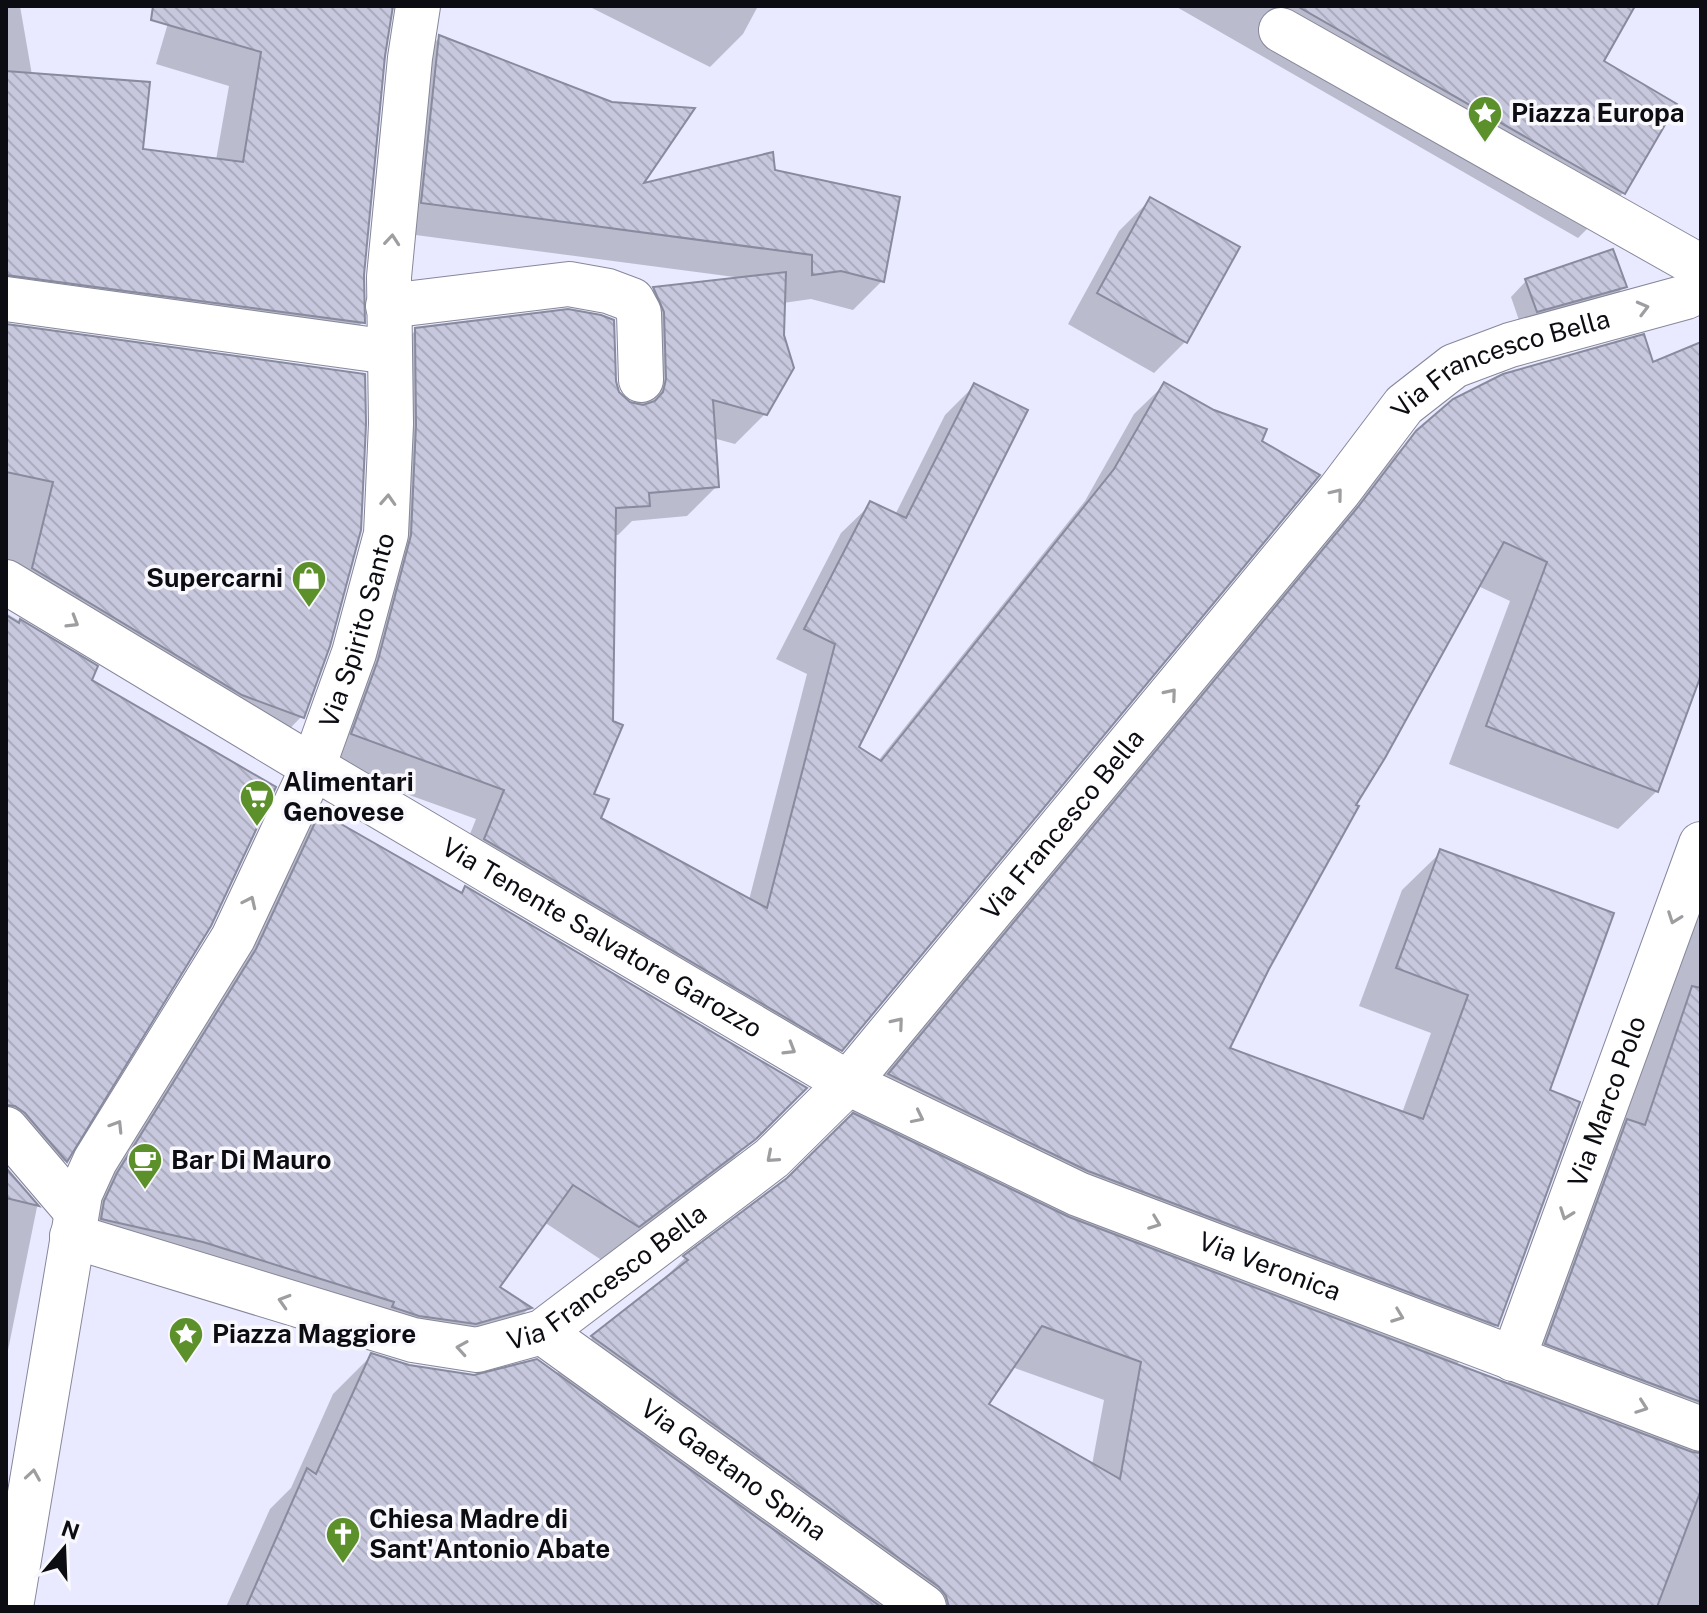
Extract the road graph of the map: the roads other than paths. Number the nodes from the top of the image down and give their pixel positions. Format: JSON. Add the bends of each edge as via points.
{"nodes":[{"id":1,"x":418,"y":6,"type":"edge"},
{"id":2,"x":1281,"y":30,"type":"dead end"},
{"id":3,"x":1701,"y":267,"type":"edge"},
{"id":4,"x":1701,"y":290,"type":"edge"},
{"id":5,"x":6,"y":299,"type":"edge"},
{"id":6,"x":388,"y":306,"type":"junction"},
{"id":7,"x":390,"y":352,"type":"junction"},
{"id":8,"x":641,"y":380,"type":"dead end"},
{"id":9,"x":6,"y":582,"type":"edge"},
{"id":10,"x":313,"y":767,"type":"junction"},
{"id":11,"x":1701,"y":844,"type":"edge"},
{"id":12,"x":848,"y":1083,"type":"junction"},
{"id":13,"x":6,"y":1129,"type":"edge"},
{"id":14,"x":76,"y":1214,"type":"junction"},
{"id":15,"x":542,"y":1332,"type":"junction"},
{"id":16,"x":1513,"y":1359,"type":"junction"},
{"id":17,"x":1701,"y":1429,"type":"edge"},
{"id":18,"x":11,"y":1607,"type":"edge"},
{"id":19,"x":924,"y":1607,"type":"edge"}],
"edges":[{"from":6,"to":1,"type":"street","name":"Via Spirito Santo","one_way":true},
{"from":2,"to":3,"type":"street"},
{"from":12,"to":4,"type":"street","name":"Via Francesco Bella","one_way":true,"via":[[1339,491],[1404,405],[1454,366]]},
{"from":5,"to":7,"type":"street"},
{"from":6,"to":7,"type":"street","name":"Via Spirito Santo"},
{"from":6,"to":8,"type":"street","via":[[569,284],[608,291],[632,300],[639,313]]},
{"from":10,"to":7,"type":"street","name":"Via Spirito Santo","one_way":true,"via":[[354,653],[386,534]]},
{"from":9,"to":10,"type":"street","name":"Via Tenente Salvatore Garozzo","one_way":true},
{"from":10,"to":12,"type":"street","name":"Via Tenente Salvatore Garozzo","one_way":true},
{"from":14,"to":10,"type":"street","name":"Via Spirito Santo","one_way":true,"via":[[95,1161],[233,938]]},
{"from":11,"to":16,"type":"street","name":"Via Marco Polo","one_way":true},
{"from":12,"to":15,"type":"street","name":"Via Francesco Bella","one_way":true,"via":[[772,1158]]},
{"from":12,"to":16,"type":"street","name":"Via Veronica","one_way":true,"via":[[1078,1194]]},
{"from":13,"to":14,"type":"street"},
{"from":15,"to":14,"type":"street","name":"Via Francesco Bella","one_way":true,"via":[[477,1350],[413,1340]]},
{"from":18,"to":14,"type":"street","name":"Via Spirito Santo","one_way":true},
{"from":15,"to":19,"type":"street","name":"Via Gaetano Spina"},
{"from":16,"to":17,"type":"street","name":"Via Veronica","one_way":true}]}
